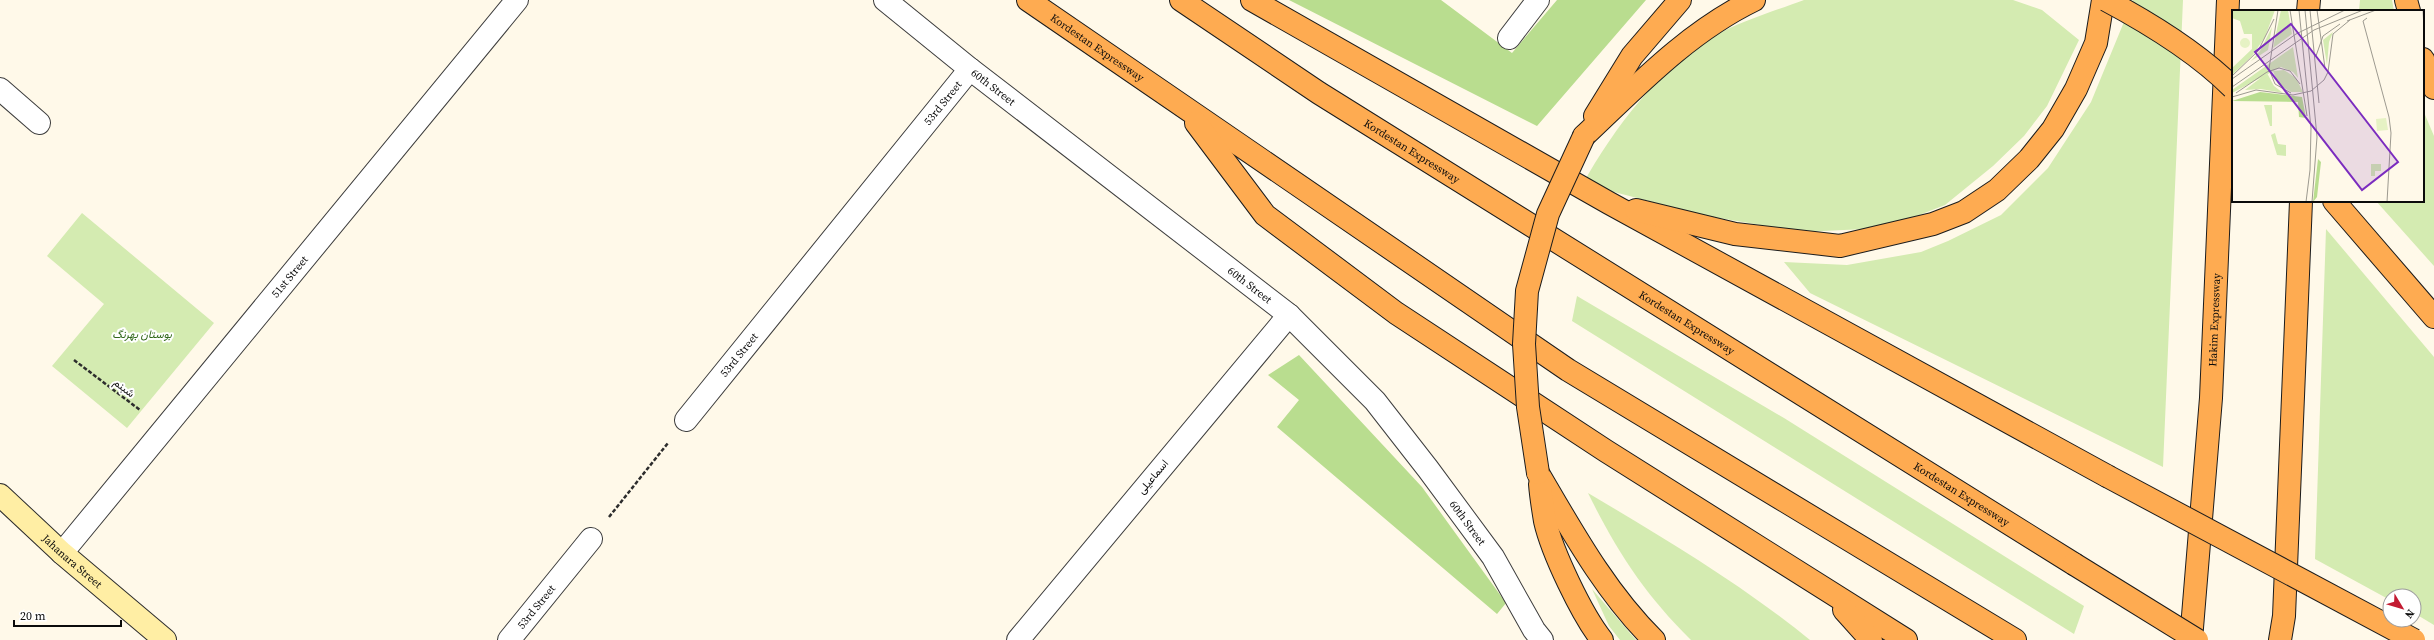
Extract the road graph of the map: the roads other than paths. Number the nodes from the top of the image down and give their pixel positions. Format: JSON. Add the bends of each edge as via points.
{"nodes":[{"id":1,"x":517,"y":0,"type":"edge"},
{"id":2,"x":885,"y":0,"type":"edge"},
{"id":3,"x":1028,"y":0,"type":"edge"},
{"id":4,"x":1181,"y":0,"type":"edge"},
{"id":5,"x":1252,"y":0,"type":"edge"},
{"id":6,"x":1538,"y":0,"type":"edge"},
{"id":7,"x":1680,"y":0,"type":"edge"},
{"id":8,"x":1754,"y":0,"type":"edge"},
{"id":9,"x":2105,"y":0,"type":"edge"},
{"id":10,"x":2228,"y":0,"type":"edge"},
{"id":11,"x":2309,"y":0,"type":"edge"},
{"id":12,"x":2406,"y":0,"type":"edge"},
{"id":13,"x":2308,"y":10,"type":"edge"},
{"id":14,"x":2409,"y":10,"type":"edge"},
{"id":15,"x":1509,"y":38,"type":"dead end"},
{"id":16,"x":2424,"y":62,"type":"edge"},
{"id":17,"x":970,"y":69,"type":"junction"},
{"id":18,"x":2232,"y":87,"type":"edge"},
{"id":19,"x":2434,"y":88,"type":"edge"},
{"id":20,"x":0,"y":89,"type":"edge"},
{"id":21,"x":1186,"y":109,"type":"junction"},
{"id":22,"x":39,"y":123,"type":"dead end"},
{"id":23,"x":1584,"y":136,"type":"junction"},
{"id":24,"x":2301,"y":202,"type":"edge"},
{"id":25,"x":2335,"y":202,"type":"edge"},
{"id":26,"x":1608,"y":203,"type":"junction"},
{"id":27,"x":1289,"y":315,"type":"junction"},
{"id":28,"x":2434,"y":317,"type":"edge"},
{"id":29,"x":686,"y":420,"type":"road end"},
{"id":30,"x":1538,"y":473,"type":"junction"},
{"id":31,"x":0,"y":495,"type":"edge"},
{"id":32,"x":591,"y":539,"type":"road end"},
{"id":33,"x":62,"y":553,"type":"junction"},
{"id":34,"x":1827,"y":592,"type":"junction"},
{"id":35,"x":1534,"y":637,"type":"edge"},
{"id":36,"x":165,"y":640,"type":"edge"},
{"id":37,"x":509,"y":640,"type":"edge"},
{"id":38,"x":1018,"y":640,"type":"edge"},
{"id":39,"x":1602,"y":640,"type":"edge"},
{"id":40,"x":1654,"y":640,"type":"edge"},
{"id":41,"x":1871,"y":640,"type":"edge"},
{"id":42,"x":1906,"y":640,"type":"edge"},
{"id":43,"x":2015,"y":640,"type":"edge"},
{"id":44,"x":2191,"y":640,"type":"edge"},
{"id":45,"x":2197,"y":640,"type":"edge"},
{"id":46,"x":2280,"y":640,"type":"edge"},
{"id":47,"x":2414,"y":640,"type":"edge"}],
"edges":[{"from":1,"to":33,"type":"street","name":"51st Street"},
{"from":2,"to":17,"type":"street","name":"60th Street"},
{"from":3,"to":21,"type":"highway","name":"Kordestan Expressway"},
{"from":4,"to":45,"type":"highway","name":"Kordestan Expressway","bridge":true,"via":[[1319,93]]},
{"from":5,"to":26,"type":"highway"},
{"from":6,"to":15,"type":"street"},
{"from":7,"to":23,"type":"highway","via":[[1632,56]]},
{"from":8,"to":23,"type":"highway","via":[[1729,12],[1689,40]]},
{"from":9,"to":18,"type":"highway","bridge":true,"via":[[2166,35]]},
{"from":9,"to":26,"type":"highway","via":[[2096,43],[2076,89],[2053,129],[2029,159],[1997,190],[1964,212],[1933,224],[1840,246],[1735,234]]},
{"from":10,"to":44,"type":"highway","name":"Hakim Expressway","via":[[2211,398]]},
{"from":11,"to":13,"type":"highway"},
{"from":12,"to":14,"type":"highway"},
{"from":16,"to":19,"type":"highway"},
{"from":17,"to":27,"type":"street","name":"60th Street"},
{"from":17,"to":29,"type":"street","name":"53rd Street"},
{"from":20,"to":22,"type":"street"},
{"from":21,"to":34,"type":"highway","via":[[1271,220],[1396,313]]},
{"from":21,"to":43,"type":"highway","name":"Kordestan Expressway","via":[[1568,370]]},
{"from":23,"to":30,"type":"highway","bridge":true,"via":[[1548,214],[1527,291],[1524,344],[1528,408]]},
{"from":24,"to":46,"type":"highway","via":[[2285,600]]},
{"from":25,"to":28,"type":"highway"},
{"from":26,"to":47,"type":"highway","bridge":true,"via":[[2107,476]]},
{"from":27,"to":35,"type":"street","name":"60th Street","via":[[1374,400],[1428,468],[1493,557]]},
{"from":27,"to":38,"type":"street","name":"اسماعیلی"},
{"from":30,"to":39,"type":"highway","via":[[1546,522],[1556,549],[1580,605]]},
{"from":30,"to":40,"type":"highway","via":[[1584,552],[1639,625]]},
{"from":31,"to":33,"type":"main road","name":"Jahanara Street"},
{"from":32,"to":37,"type":"street","name":"53rd Street"},
{"from":33,"to":36,"type":"main road","name":"Jahanara Street"},
{"from":34,"to":41,"type":"highway"},
{"from":34,"to":42,"type":"highway"}]}
